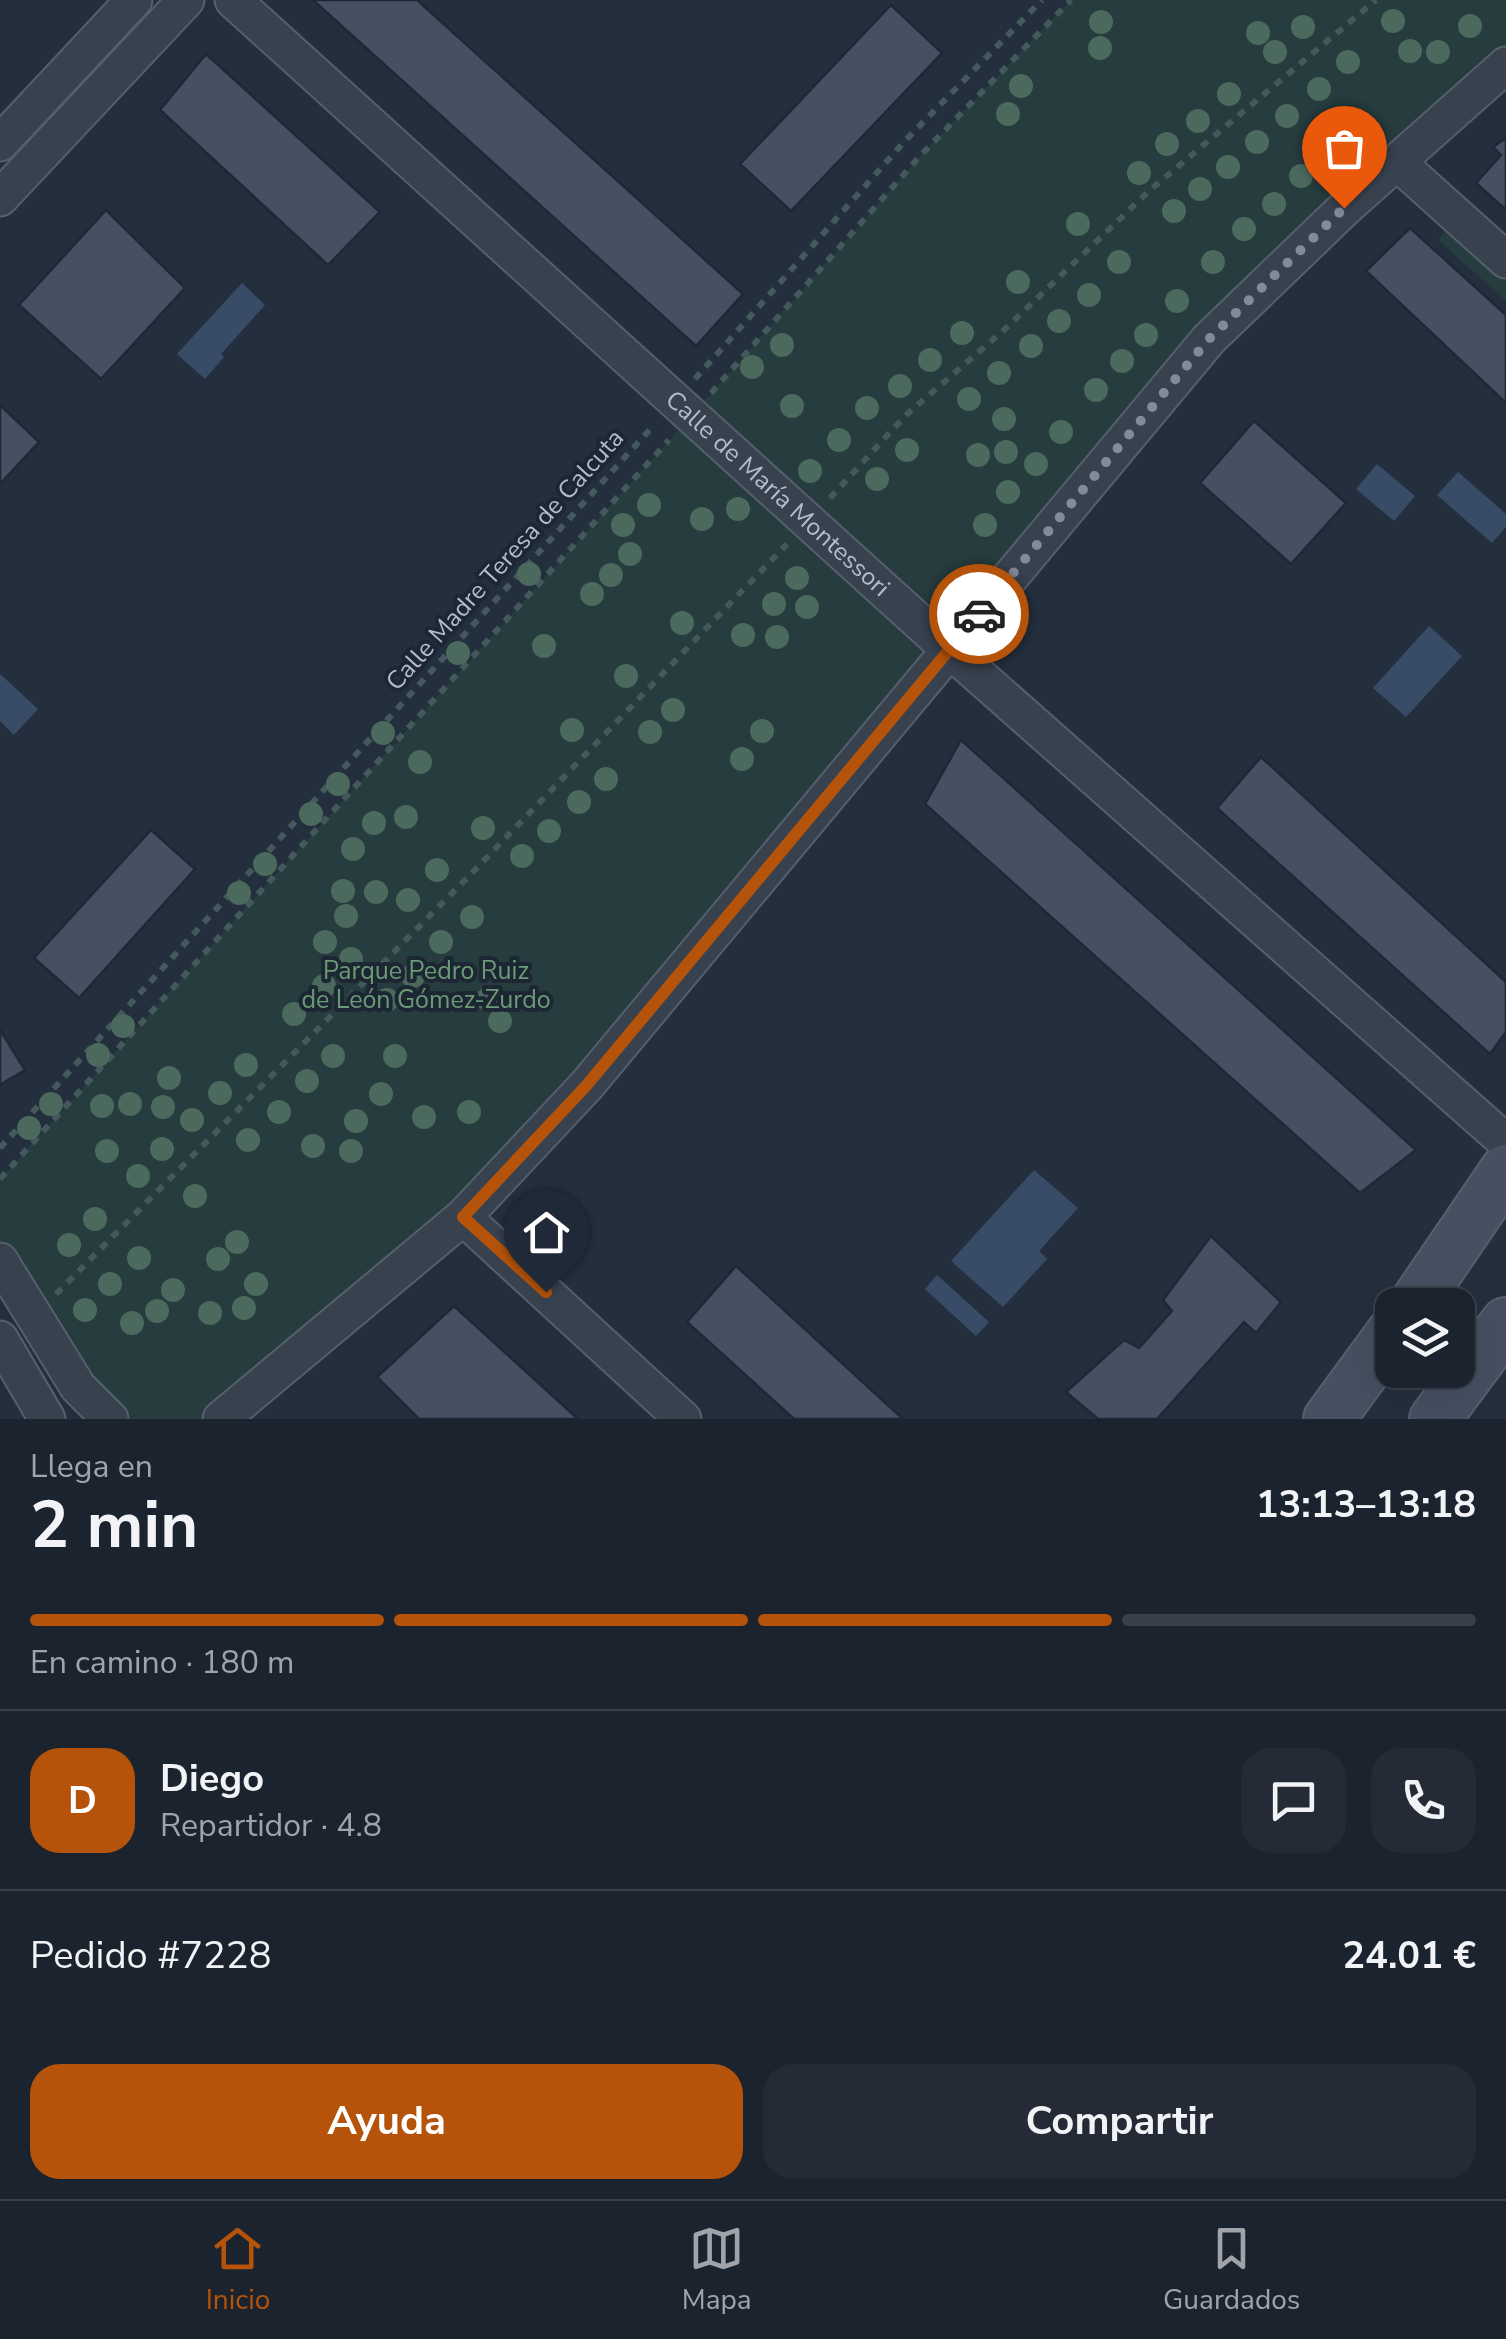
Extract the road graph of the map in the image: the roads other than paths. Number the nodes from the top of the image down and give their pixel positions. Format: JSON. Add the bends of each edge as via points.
{"nodes":[{"id":1,"x":134,"y":0,"type":"edge"},
{"id":2,"x":186,"y":0,"type":"edge"},
{"id":3,"x":233,"y":0,"type":"edge"},
{"id":4,"x":1506,"y":65,"type":"edge"},
{"id":5,"x":0,"y":142,"type":"edge"},
{"id":6,"x":1398,"y":163,"type":"junction"},
{"id":7,"x":0,"y":198,"type":"edge"},
{"id":8,"x":1506,"y":260,"type":"edge"},
{"id":9,"x":950,"y":650,"type":"junction"},
{"id":10,"x":1506,"y":1142,"type":"edge"},
{"id":11,"x":1506,"y":1170,"type":"edge"},
{"id":12,"x":463,"y":1217,"type":"junction"},
{"id":13,"x":0,"y":1261,"type":"edge"},
{"id":14,"x":1426,"y":1288,"type":"edge"},
{"id":15,"x":1506,"y":1323,"type":"edge"},
{"id":16,"x":0,"y":1339,"type":"edge"},
{"id":17,"x":1375,"y":1357,"type":"edge"},
{"id":18,"x":47,"y":1419,"type":"edge"},
{"id":19,"x":110,"y":1419,"type":"edge"},
{"id":20,"x":221,"y":1419,"type":"edge"},
{"id":21,"x":683,"y":1419,"type":"edge"},
{"id":22,"x":1329,"y":1419,"type":"edge"},
{"id":23,"x":1436,"y":1419,"type":"edge"}],
"edges":[{"from":1,"to":5,"type":"street"},
{"from":2,"to":7,"type":"street"},
{"from":3,"to":9,"type":"street","name":"Calle de María Montessori"},
{"from":4,"to":6,"type":"street"},
{"from":6,"to":8,"type":"street"},
{"from":6,"to":9,"type":"street","via":[[1209,339]]},
{"from":9,"to":10,"type":"street","name":"Calle de María Montessori"},
{"from":9,"to":12,"type":"street","via":[[586,1086]]},
{"from":11,"to":14,"type":"street"},
{"from":12,"to":20,"type":"street"},
{"from":12,"to":21,"type":"street"},
{"from":13,"to":19,"type":"street","via":[[78,1387]]},
{"from":15,"to":23,"type":"street"},
{"from":16,"to":18,"type":"street"},
{"from":17,"to":22,"type":"street"}]}
